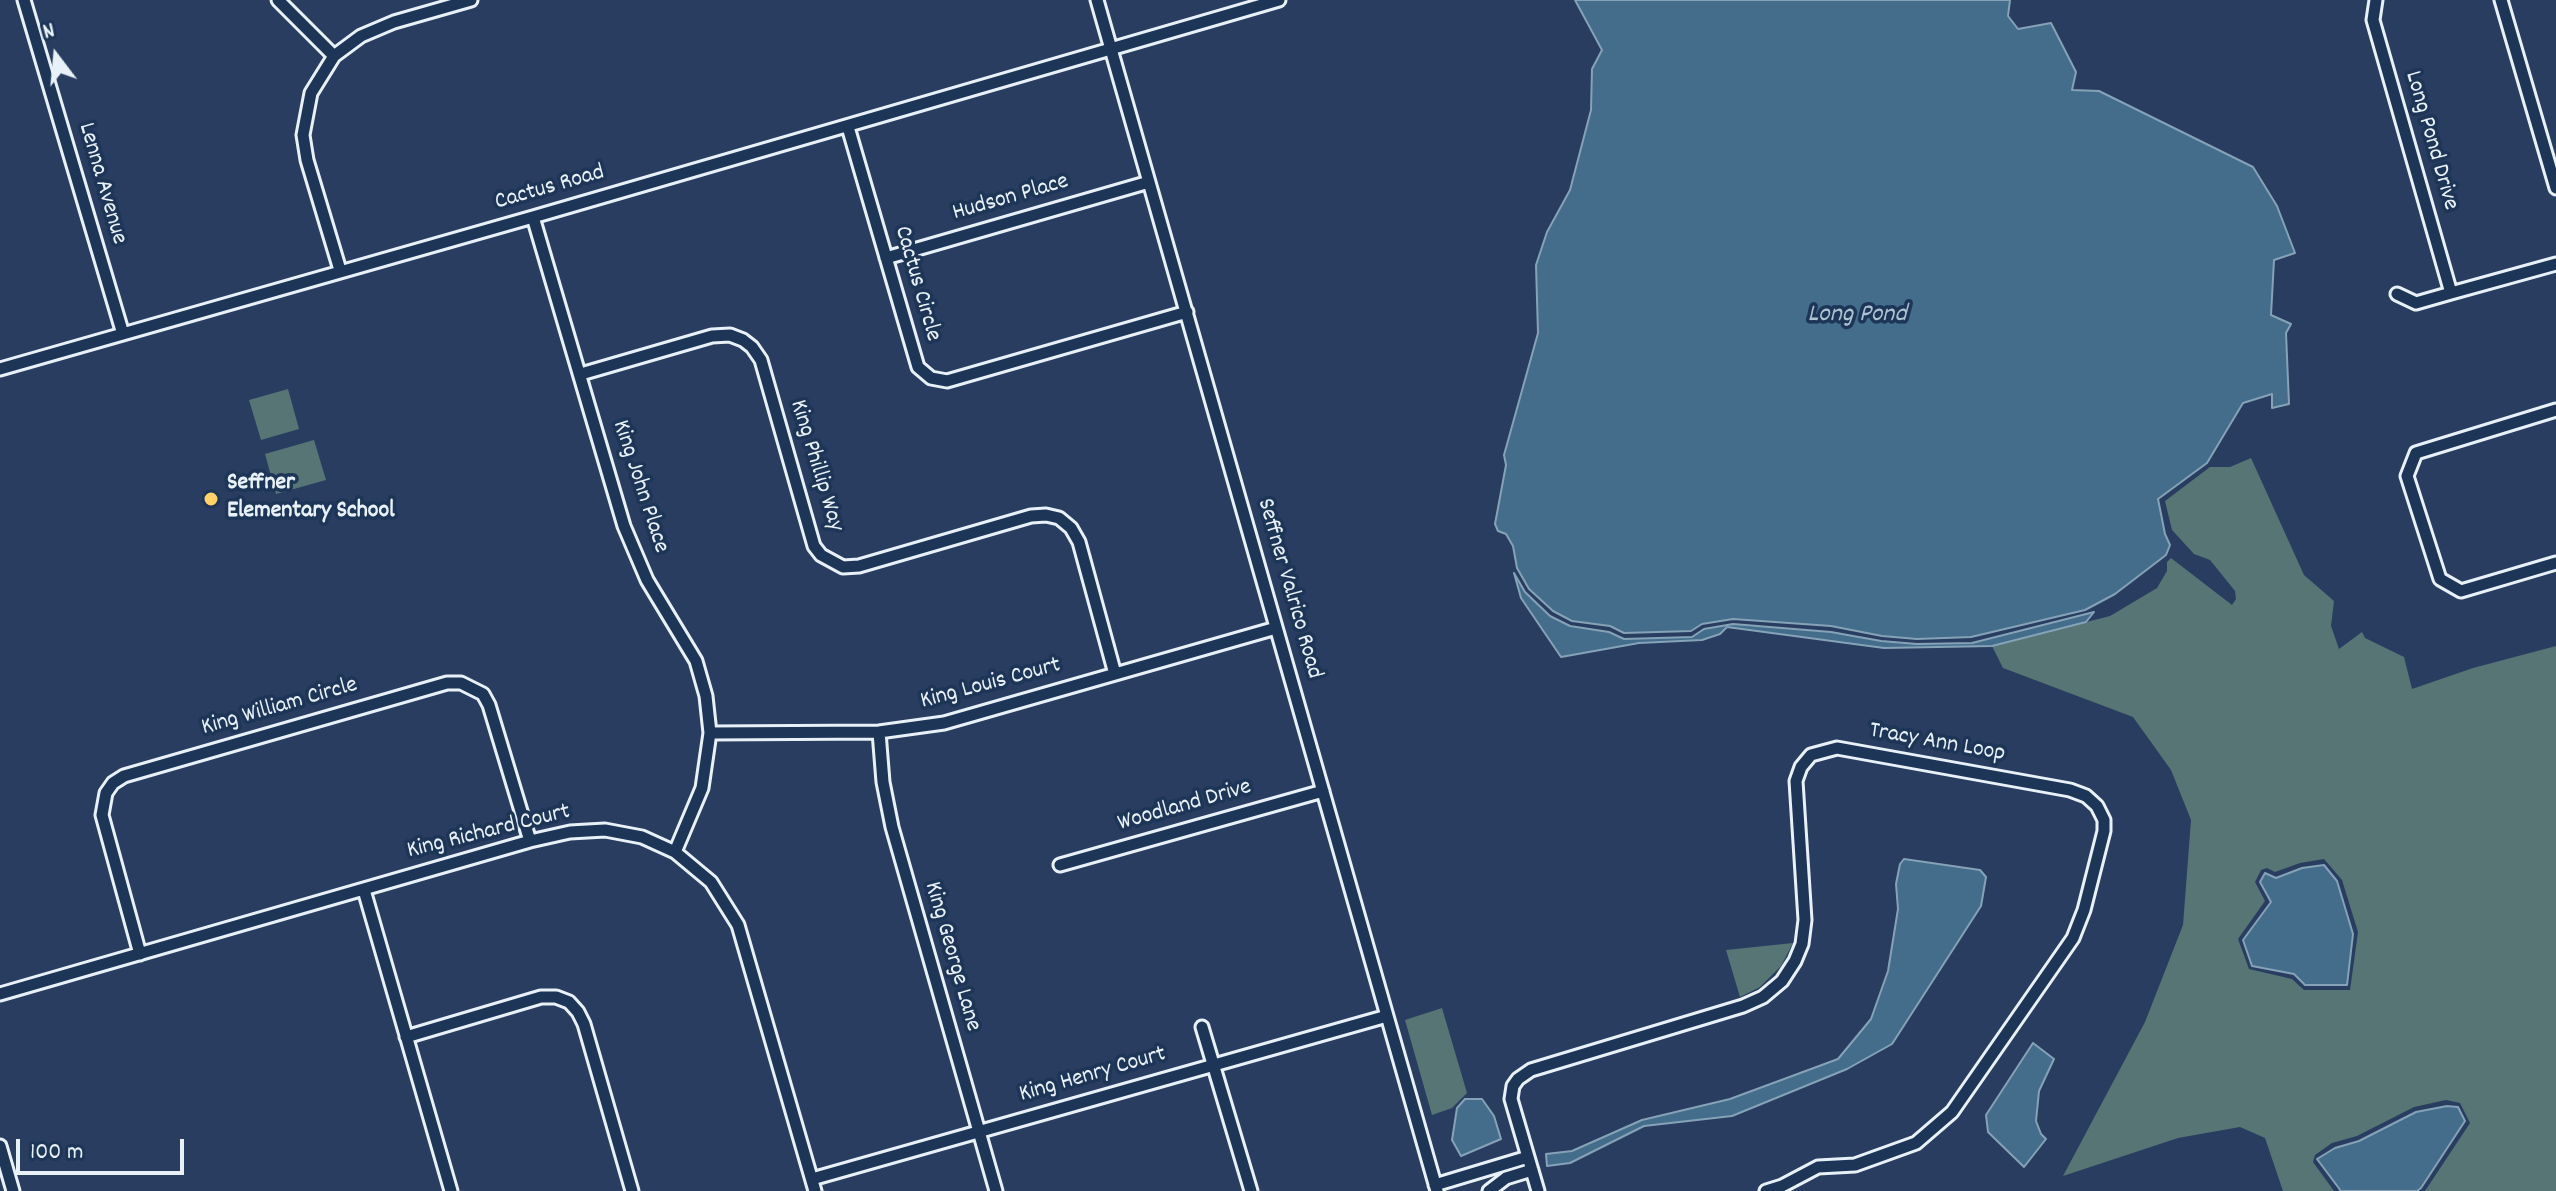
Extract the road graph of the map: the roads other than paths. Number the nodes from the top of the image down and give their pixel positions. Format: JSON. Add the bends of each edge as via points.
{"nodes":[{"id":1,"x":24,"y":0,"type":"edge"},
{"id":2,"x":278,"y":0,"type":"edge"},
{"id":3,"x":471,"y":0,"type":"edge"},
{"id":4,"x":1097,"y":0,"type":"edge"},
{"id":5,"x":1279,"y":0,"type":"edge"},
{"id":6,"x":2376,"y":0,"type":"edge"},
{"id":7,"x":2501,"y":0,"type":"edge"},
{"id":8,"x":1111,"y":50,"type":"junction"},
{"id":9,"x":334,"y":56,"type":"junction"},
{"id":10,"x":848,"y":127,"type":"junction"},
{"id":11,"x":1149,"y":182,"type":"junction"},
{"id":12,"x":2556,"y":188,"type":"edge"},
{"id":13,"x":533,"y":217,"type":"junction"},
{"id":14,"x":886,"y":258,"type":"junction"},
{"id":15,"x":2556,"y":264,"type":"edge"},
{"id":16,"x":340,"y":270,"type":"junction"},
{"id":17,"x":2451,"y":293,"type":"junction"},
{"id":18,"x":2397,"y":294,"type":"dead end"},
{"id":19,"x":1187,"y":312,"type":"junction"},
{"id":20,"x":123,"y":334,"type":"junction"},
{"id":21,"x":0,"y":369,"type":"edge"},
{"id":22,"x":581,"y":374,"type":"junction"},
{"id":23,"x":2556,"y":410,"type":"edge"},
{"id":24,"x":2556,"y":563,"type":"edge"},
{"id":25,"x":1276,"y":628,"type":"junction"},
{"id":26,"x":1115,"y":674,"type":"junction"},
{"id":27,"x":879,"y":732,"type":"junction"},
{"id":28,"x":710,"y":733,"type":"junction"},
{"id":29,"x":1323,"y":791,"type":"junction"},
{"id":30,"x":530,"y":841,"type":"junction"},
{"id":31,"x":675,"y":852,"type":"junction"},
{"id":32,"x":1060,"y":865,"type":"dead end"},
{"id":33,"x":364,"y":890,"type":"junction"},
{"id":34,"x":140,"y":954,"type":"junction"},
{"id":35,"x":0,"y":994,"type":"edge"},
{"id":36,"x":1387,"y":1016,"type":"junction"},
{"id":37,"x":1202,"y":1027,"type":"dead end"},
{"id":38,"x":406,"y":1037,"type":"junction"},
{"id":39,"x":1213,"y":1065,"type":"junction"},
{"id":40,"x":978,"y":1132,"type":"junction"},
{"id":41,"x":0,"y":1146,"type":"edge"},
{"id":42,"x":1528,"y":1157,"type":"junction"},
{"id":43,"x":1532,"y":1170,"type":"junction"},
{"id":44,"x":1479,"y":1172,"type":"junction"},
{"id":45,"x":814,"y":1185,"type":"edge"},
{"id":46,"x":1436,"y":1188,"type":"edge"},
{"id":47,"x":13,"y":1191,"type":"edge"},
{"id":48,"x":451,"y":1191,"type":"edge"},
{"id":49,"x":632,"y":1191,"type":"edge"},
{"id":50,"x":996,"y":1191,"type":"edge"},
{"id":51,"x":1251,"y":1191,"type":"edge"},
{"id":52,"x":1487,"y":1191,"type":"edge"},
{"id":53,"x":1538,"y":1191,"type":"edge"},
{"id":54,"x":1766,"y":1191,"type":"edge"}],
"edges":[{"from":1,"to":20,"type":"street","name":"Lenna Avenue"},
{"from":2,"to":9,"type":"street"},
{"from":3,"to":9,"type":"street","via":[[394,22],[361,36]]},
{"from":4,"to":8,"type":"street","name":"Seffner Valrico Road"},
{"from":5,"to":8,"type":"street","name":"Cactus Road"},
{"from":6,"to":17,"type":"street","name":"Long Pond Drive","via":[[2373,20]]},
{"from":7,"to":12,"type":"street"},
{"from":8,"to":10,"type":"street","name":"Cactus Road"},
{"from":8,"to":11,"type":"street","name":"Seffner Valrico Road"},
{"from":9,"to":16,"type":"street","via":[[311,93],[303,135]]},
{"from":10,"to":13,"type":"street","name":"Cactus Road"},
{"from":10,"to":14,"type":"street","name":"Cactus Circle"},
{"from":11,"to":14,"type":"street","name":"Hudson Place"},
{"from":11,"to":19,"type":"street","name":"Seffner Valrico Road"},
{"from":13,"to":16,"type":"street","name":"Cactus Road"},
{"from":13,"to":22,"type":"street","name":"King John Place"},
{"from":14,"to":19,"type":"street","name":"Cactus Circle","via":[[918,367],[939,381]]},
{"from":15,"to":17,"type":"street"},
{"from":16,"to":20,"type":"street","name":"Cactus Road"},
{"from":17,"to":18,"type":"street","via":[[2416,303]]},
{"from":19,"to":25,"type":"street","name":"Seffner Valrico Road"},
{"from":20,"to":21,"type":"street","name":"Cactus Road"},
{"from":22,"to":26,"type":"street","name":"King Phillip Way","via":[[712,336],[743,340],[761,360],[814,546],[821,555],[843,567],[859,566],[1031,516],[1059,518],[1079,542]]},
{"from":22,"to":28,"type":"street","name":"King John Place","via":[[624,526],[647,580],[696,661]]},
{"from":23,"to":24,"type":"street","via":[[2416,453],[2407,476],[2440,579],[2461,591]]},
{"from":25,"to":26,"type":"street","name":"King Louis Court"},
{"from":25,"to":29,"type":"street","name":"Seffner Valrico Road"},
{"from":26,"to":27,"type":"street","name":"King Louis Court","via":[[944,723]]},
{"from":27,"to":28,"type":"street","name":"King Louis Court"},
{"from":27,"to":40,"type":"street","name":"King George Lane","via":[[892,827]]},
{"from":28,"to":31,"type":"street","name":"King John Place","via":[[702,788]]},
{"from":29,"to":32,"type":"street","name":"Woodland Drive"},
{"from":29,"to":36,"type":"street","name":"Seffner Valrico Road"},
{"from":30,"to":31,"type":"street","name":"King Richard Court","via":[[605,830],[642,837]]},
{"from":30,"to":33,"type":"street","name":"King Richard Court"},
{"from":30,"to":34,"type":"street","name":"King William Circle","via":[[489,705],[483,694],[461,683],[124,776],[106,793],[102,815]]},
{"from":31,"to":45,"type":"street","name":"King Richard Court","via":[[711,882],[738,925]]},
{"from":33,"to":34,"type":"street","name":"King Richard Court"},
{"from":33,"to":38,"type":"street"},
{"from":34,"to":35,"type":"street","name":"King Richard Court"},
{"from":36,"to":39,"type":"street","name":"King Henry Court"},
{"from":36,"to":46,"type":"street","name":"Seffner Valrico Road"},
{"from":37,"to":39,"type":"street"},
{"from":38,"to":48,"type":"street"},
{"from":38,"to":49,"type":"street","via":[[541,997],[569,1002],[584,1024]]},
{"from":39,"to":40,"type":"street","name":"King Henry Court"},
{"from":39,"to":51,"type":"street"},
{"from":40,"to":45,"type":"street","name":"King Henry Court"},
{"from":40,"to":50,"type":"street","name":"King George Lane"},
{"from":41,"to":47,"type":"street"},
{"from":42,"to":43,"type":"street","name":"Tracy Ann Loop"},
{"from":42,"to":44,"type":"street"},
{"from":42,"to":54,"type":"street","name":"Tracy Ann Loop","via":[[1511,1099],[1518,1079],[1531,1070],[1743,1006],[1782,981],[1802,944],[1796,781],[1811,755],[1837,748],[2086,796],[2097,806],[2104,831],[2073,938],[1952,1112],[1916,1143],[1855,1165],[1818,1167]]},
{"from":43,"to":52,"type":"street"},
{"from":43,"to":53,"type":"street","name":"Tracy Ann Loop"},
{"from":44,"to":46,"type":"street"},
{"from":44,"to":52,"type":"street"}]}
